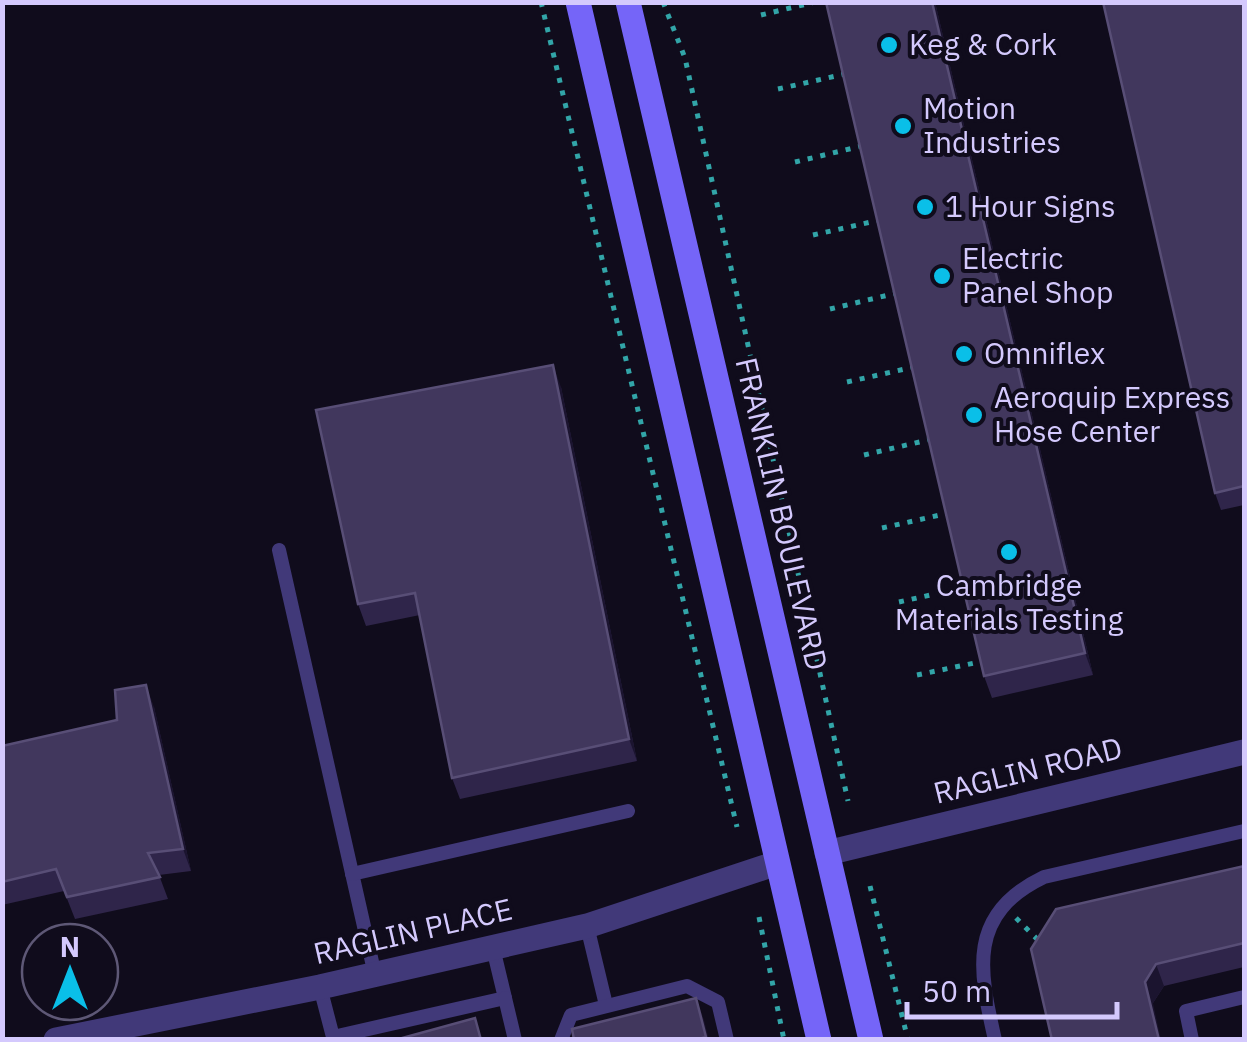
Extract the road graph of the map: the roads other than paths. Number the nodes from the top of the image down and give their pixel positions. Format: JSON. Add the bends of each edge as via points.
{"nodes":[{"id":1,"x":578,"y":2,"type":"edge"},
{"id":2,"x":628,"y":2,"type":"edge"},
{"id":3,"x":280,"y":550,"type":"dead end"},
{"id":4,"x":1244,"y":752,"type":"edge"},
{"id":5,"x":628,"y":810,"type":"dead end"},
{"id":6,"x":1244,"y":830,"type":"edge"},
{"id":7,"x":827,"y":854,"type":"junction"},
{"id":8,"x":777,"y":863,"type":"junction"},
{"id":9,"x":352,"y":874,"type":"junction"},
{"id":10,"x":587,"y":926,"type":"junction"},
{"id":11,"x":493,"y":948,"type":"junction"},
{"id":12,"x":374,"y":974,"type":"junction"},
{"id":13,"x":320,"y":987,"type":"junction"},
{"id":14,"x":1244,"y":997,"type":"edge"},
{"id":15,"x":505,"y":998,"type":"junction"},
{"id":16,"x":606,"y":1005,"type":"junction"},
{"id":17,"x":66,"y":1038,"type":"edge"},
{"id":18,"x":515,"y":1040,"type":"edge"},
{"id":19,"x":561,"y":1040,"type":"edge"},
{"id":20,"x":727,"y":1040,"type":"edge"},
{"id":21,"x":820,"y":1040,"type":"edge"},
{"id":22,"x":871,"y":1040,"type":"edge"},
{"id":23,"x":996,"y":1040,"type":"edge"},
{"id":24,"x":1192,"y":1040,"type":"edge"}],
"edges":[{"from":1,"to":8,"type":"main road"},
{"from":2,"to":7,"type":"main road","name":"FRANKLIN BOULEVARD"},
{"from":3,"to":9,"type":"lane"},
{"from":4,"to":7,"type":"street","name":"RAGLIN ROAD"},
{"from":5,"to":9,"type":"lane"},
{"from":6,"to":23,"type":"lane","via":[[1044,877],[1016,893],[996,917],[982,954],[980,974]]},
{"from":7,"to":22,"type":"main road","name":"FRANKLIN BOULEVARD"},
{"from":8,"to":10,"type":"street","name":"RAGLIN PLACE"},
{"from":8,"to":21,"type":"main road"},
{"from":9,"to":12,"type":"lane"},
{"from":10,"to":11,"type":"street","name":"RAGLIN PLACE"},
{"from":10,"to":16,"type":"lane"},
{"from":11,"to":12,"type":"street","name":"RAGLIN PLACE"},
{"from":11,"to":15,"type":"lane"},
{"from":12,"to":13,"type":"street","name":"RAGLIN PLACE"},
{"from":13,"to":15,"type":"lane","via":[[333,1038]]},
{"from":13,"to":17,"type":"street","name":"RAGLIN PLACE"},
{"from":14,"to":24,"type":"lane","via":[[1186,1011]]},
{"from":15,"to":18,"type":"lane"},
{"from":16,"to":19,"type":"lane","via":[[570,1015]]},
{"from":16,"to":20,"type":"lane","via":[[687,986],[718,1002]]}]}
